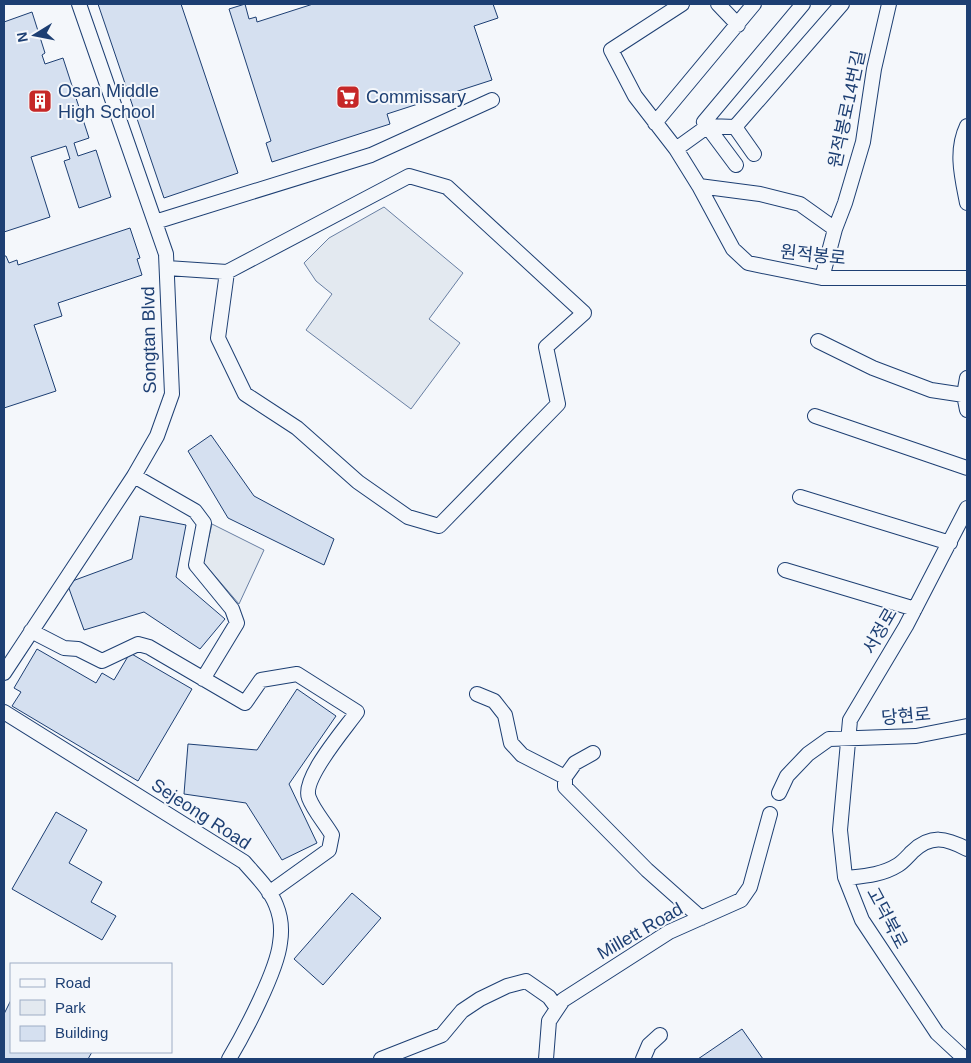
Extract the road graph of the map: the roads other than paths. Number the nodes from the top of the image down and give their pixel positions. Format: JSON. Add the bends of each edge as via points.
{"nodes":[{"id":1,"x":80,"y":4,"type":"edge"},
{"id":2,"x":682,"y":4,"type":"edge"},
{"id":3,"x":718,"y":4,"type":"edge"},
{"id":4,"x":754,"y":4,"type":"edge"},
{"id":5,"x":803,"y":4,"type":"edge"},
{"id":6,"x":842,"y":4,"type":"edge"},
{"id":7,"x":889,"y":4,"type":"edge"},
{"id":8,"x":738,"y":25,"type":"junction"},
{"id":9,"x":492,"y":100,"type":"dead end"},
{"id":10,"x":655,"y":123,"type":"junction"},
{"id":11,"x":708,"y":126,"type":"junction"},
{"id":12,"x":967,"y":126,"type":"edge"},
{"id":13,"x":735,"y":127,"type":"junction"},
{"id":14,"x":676,"y":149,"type":"junction"},
{"id":15,"x":754,"y":154,"type":"dead end"},
{"id":16,"x":736,"y":165,"type":"dead end"},
{"id":17,"x":699,"y":186,"type":"junction"},
{"id":18,"x":967,"y":203,"type":"edge"},
{"id":19,"x":155,"y":222,"type":"junction"},
{"id":20,"x":835,"y":229,"type":"junction"},
{"id":21,"x":167,"y":268,"type":"junction"},
{"id":22,"x":226,"y":272,"type":"junction"},
{"id":23,"x":822,"y":278,"type":"junction"},
{"id":24,"x":967,"y":278,"type":"edge"},
{"id":25,"x":818,"y":341,"type":"dead end"},
{"id":26,"x":967,"y":378,"type":"edge"},
{"id":27,"x":964,"y":394,"type":"junction"},
{"id":28,"x":967,"y":410,"type":"edge"},
{"id":29,"x":814,"y":416,"type":"dead end"},
{"id":30,"x":967,"y":468,"type":"edge"},
{"id":31,"x":134,"y":476,"type":"junction"},
{"id":32,"x":800,"y":497,"type":"dead end"},
{"id":33,"x":967,"y":508,"type":"edge"},
{"id":34,"x":950,"y":543,"type":"junction"},
{"id":35,"x":785,"y":570,"type":"dead end"},
{"id":36,"x":915,"y":609,"type":"junction"},
{"id":37,"x":30,"y":631,"type":"junction"},
{"id":38,"x":4,"y":673,"type":"edge"},
{"id":39,"x":204,"y":678,"type":"junction"},
{"id":40,"x":477,"y":694,"type":"dead end"},
{"id":41,"x":4,"y":712,"type":"edge"},
{"id":42,"x":967,"y":726,"type":"edge"},
{"id":43,"x":848,"y":740,"type":"junction"},
{"id":44,"x":592,"y":753,"type":"dead end"},
{"id":45,"x":565,"y":777,"type":"junction"},
{"id":46,"x":779,"y":793,"type":"dead end"},
{"id":47,"x":770,"y":814,"type":"dead end"},
{"id":48,"x":967,"y":849,"type":"edge"},
{"id":49,"x":846,"y":878,"type":"junction"},
{"id":50,"x":269,"y":893,"type":"junction"},
{"id":51,"x":701,"y":918,"type":"junction"},
{"id":52,"x":557,"y":1008,"type":"junction"},
{"id":53,"x":660,"y":1035,"type":"dead end"},
{"id":54,"x":229,"y":1059,"type":"edge"},
{"id":55,"x":381,"y":1059,"type":"edge"},
{"id":56,"x":546,"y":1059,"type":"edge"},
{"id":57,"x":643,"y":1059,"type":"edge"},
{"id":58,"x":964,"y":1059,"type":"edge"}],
"edges":[{"from":1,"to":19,"type":"street","name":"Songtan Blvd"},
{"from":2,"to":10,"type":"street","name":"원적봉로","via":[[611,50],[635,96]]},
{"from":3,"to":8,"type":"street"},
{"from":4,"to":8,"type":"street"},
{"from":5,"to":11,"type":"street","via":[[704,122]]},
{"from":6,"to":13,"type":"street"},
{"from":7,"to":20,"type":"street","name":"원적봉로14번길","via":[[874,70],[863,142]]},
{"from":8,"to":10,"type":"street"},
{"from":9,"to":19,"type":"street","via":[[372,155]]},
{"from":10,"to":14,"type":"street","name":"원적봉로"},
{"from":11,"to":13,"type":"street"},
{"from":11,"to":14,"type":"street"},
{"from":11,"to":16,"type":"street"},
{"from":12,"to":18,"type":"street","via":[[960,165]]},
{"from":13,"to":15,"type":"street"},
{"from":14,"to":17,"type":"street","name":"원적봉로"},
{"from":17,"to":20,"type":"street","name":"원적봉로","via":[[760,194],[800,204]]},
{"from":17,"to":23,"type":"street","name":"원적봉로","via":[[733,249],[748,263]]},
{"from":19,"to":21,"type":"street","name":"Songtan Blvd","via":[[166,254]]},
{"from":20,"to":23,"type":"street","name":"원적봉로14번길"},
{"from":21,"to":22,"type":"street"},
{"from":21,"to":31,"type":"street","name":"Songtan Blvd","via":[[172,394],[157,436]]},
{"from":22,"to":22,"type":"street","via":[[410,176],[447,187],[584,313],[546,347],[558,404],[439,526],[408,516],[358,482],[296,428],[245,394],[218,338]]},
{"from":23,"to":24,"type":"street","name":"원적봉로"},
{"from":25,"to":27,"type":"street","via":[[873,368],[930,390]]},
{"from":26,"to":27,"type":"street"},
{"from":27,"to":28,"type":"street"},
{"from":29,"to":30,"type":"street"},
{"from":31,"to":37,"type":"street","name":"Songtan Blvd"},
{"from":31,"to":39,"type":"street","via":[[194,511],[204,523],[196,565],[232,609],[237,622]]},
{"from":32,"to":34,"type":"street"},
{"from":33,"to":34,"type":"street","name":"서정로"},
{"from":34,"to":36,"type":"street","name":"서정로"},
{"from":35,"to":36,"type":"street"},
{"from":36,"to":43,"type":"street","name":"서정로","via":[[850,720]]},
{"from":37,"to":38,"type":"street","name":"Songtan Blvd"},
{"from":37,"to":39,"type":"street","via":[[64,648],[78,649],[102,661],[138,644]]},
{"from":39,"to":50,"type":"street","via":[[245,703],[261,680],[297,674],[357,712],[309,784],[308,797],[332,835],[329,850]]},
{"from":40,"to":45,"type":"street","via":[[494,701],[505,715],[511,743],[522,756]]},
{"from":41,"to":50,"type":"street","name":"Sejeong Road","via":[[244,862]]},
{"from":42,"to":43,"type":"street","name":"당현로","via":[[916,736]]},
{"from":43,"to":46,"type":"street","via":[[829,739],[808,754],[787,776]]},
{"from":43,"to":49,"type":"street","name":"고덕북로","via":[[840,830]]},
{"from":44,"to":45,"type":"street","via":[[575,763]]},
{"from":45,"to":51,"type":"street","via":[[565,787],[647,870]]},
{"from":47,"to":51,"type":"street","name":"Millett Road","via":[[750,887],[741,900]]},
{"from":48,"to":49,"type":"street","via":[[937,838],[922,843],[898,865],[872,876]]},
{"from":49,"to":58,"type":"street","name":"고덕북로","via":[[862,920],[914,1000],[937,1033]]},
{"from":50,"to":54,"type":"street","name":"Sejeong Road","via":[[276,904],[281,924],[280,944],[271,973]]},
{"from":51,"to":52,"type":"street","name":"Millett Road","via":[[661,937],[563,1000]]},
{"from":52,"to":55,"type":"street","via":[[549,997],[526,982],[507,986],[462,1011],[442,1035]]},
{"from":52,"to":56,"type":"street","name":"Millett Road","via":[[549,1020]]},
{"from":53,"to":57,"type":"street","via":[[649,1045]]}]}
